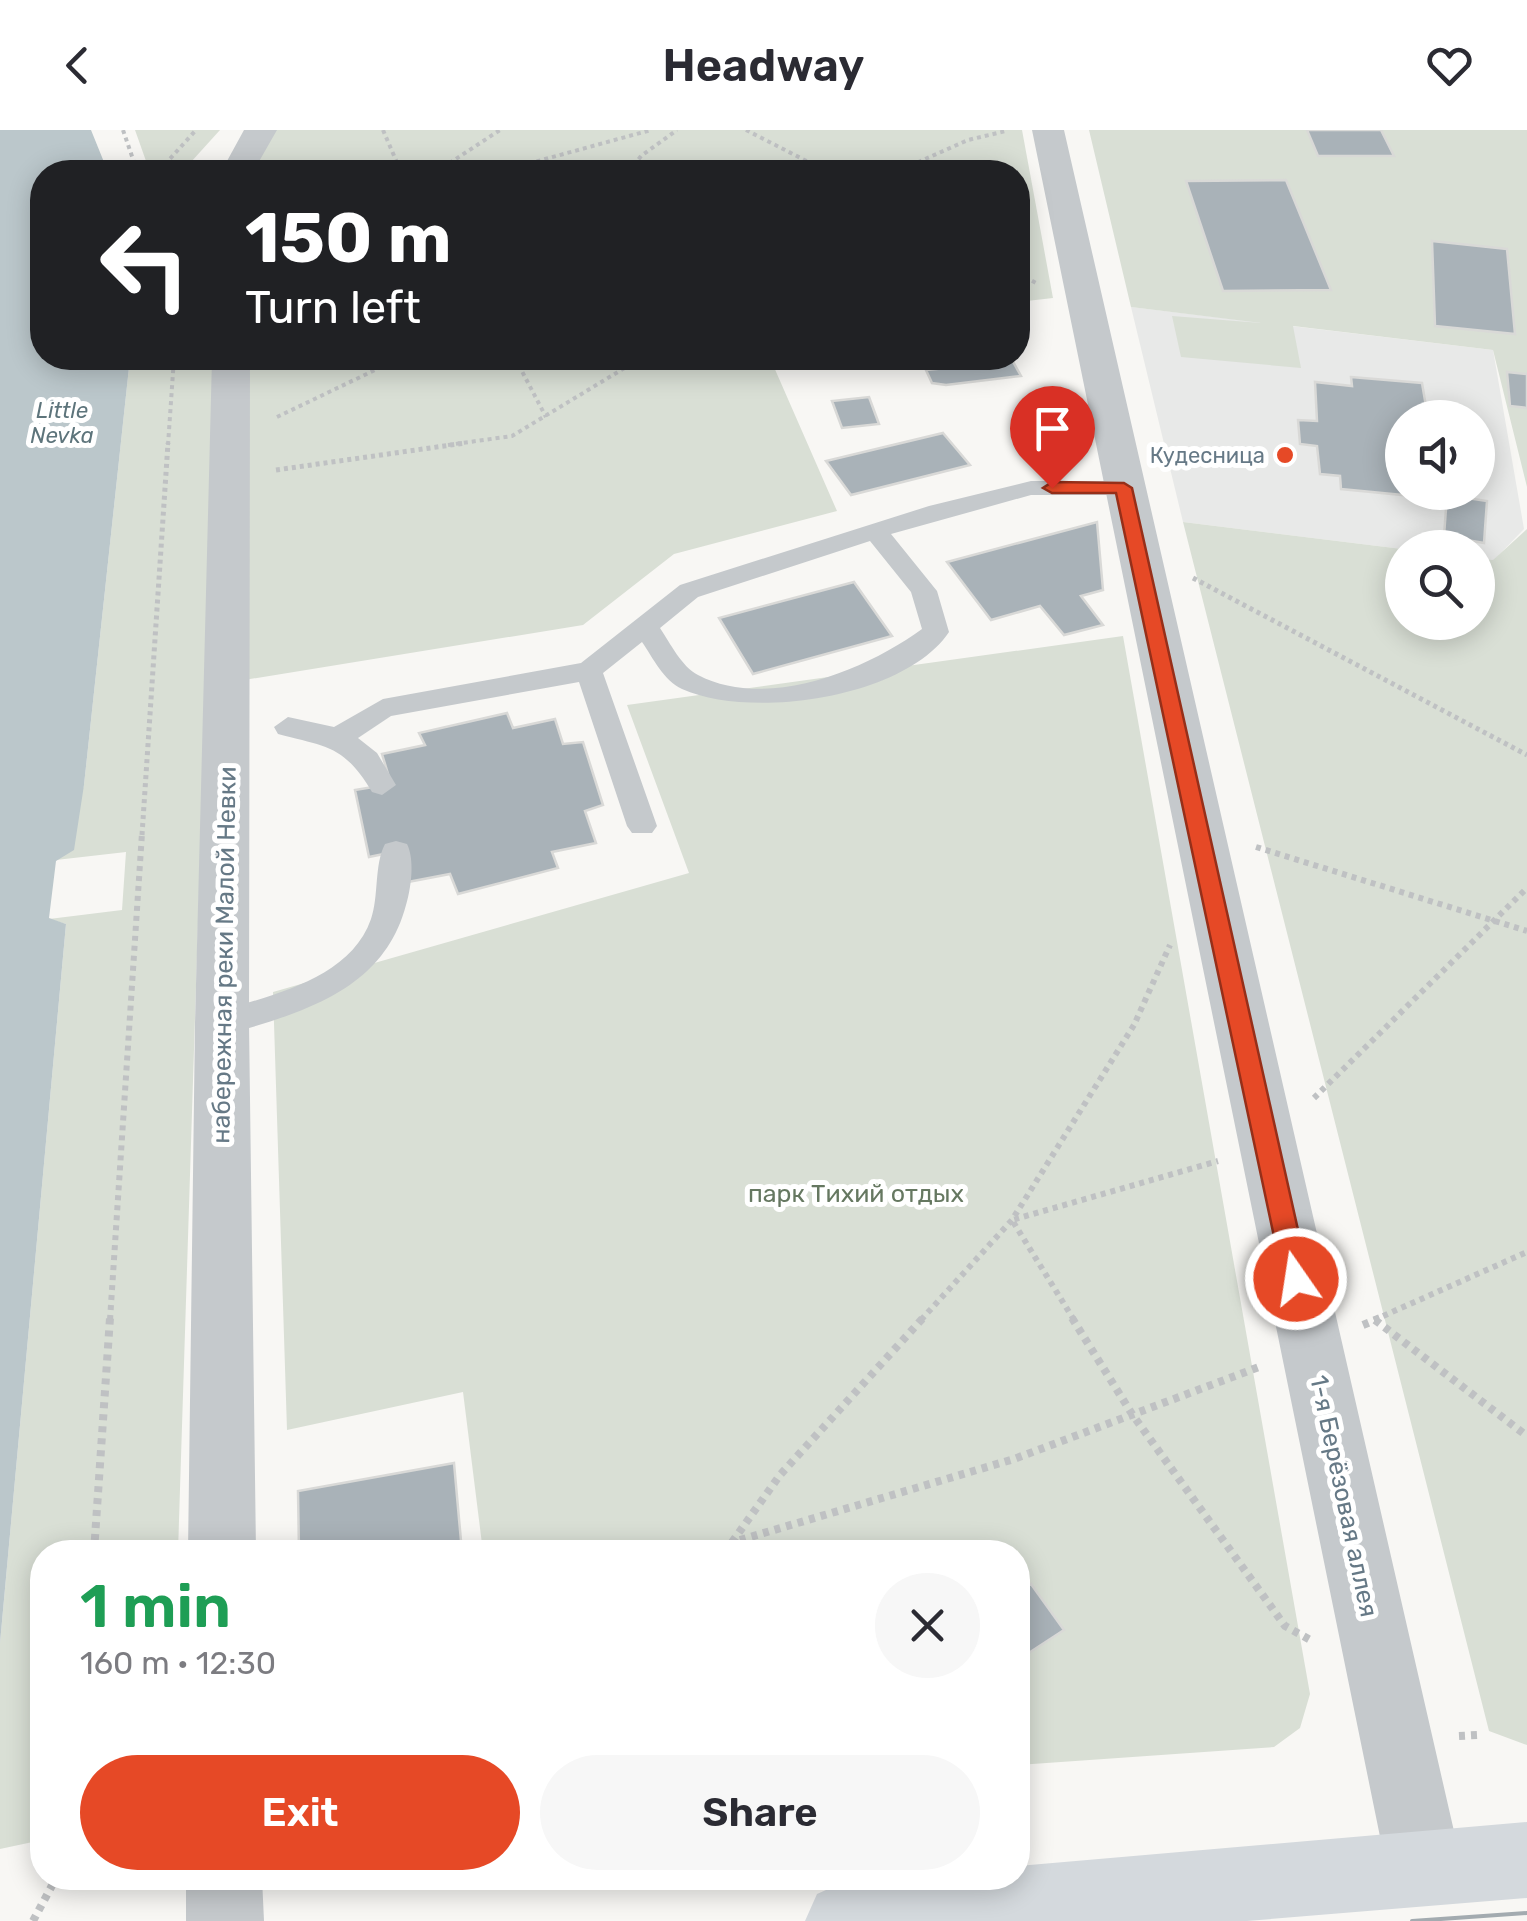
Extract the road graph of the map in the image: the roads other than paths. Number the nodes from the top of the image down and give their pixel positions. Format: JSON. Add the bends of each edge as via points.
{"nodes":[{"id":1,"x":262,"y":130,"type":"edge"},
{"id":2,"x":1048,"y":130,"type":"edge"},
{"id":3,"x":243,"y":160,"type":"edge"},
{"id":4,"x":231,"y":370,"type":"edge"},
{"id":5,"x":1124,"y":488,"type":"junction"},
{"id":6,"x":875,"y":531,"type":"junction"},
{"id":7,"x":643,"y":625,"type":"junction"},
{"id":8,"x":589,"y":671,"type":"junction"},
{"id":9,"x":288,"y":727,"type":"dead end"},
{"id":10,"x":337,"y":739,"type":"junction"},
{"id":11,"x":382,"y":785,"type":"dead end"},
{"id":12,"x":642,"y":826,"type":"dead end"},
{"id":13,"x":396,"y":852,"type":"dead end"},
{"id":14,"x":222,"y":1023,"type":"junction"},
{"id":15,"x":222,"y":1540,"type":"edge"},
{"id":16,"x":1527,"y":1860,"type":"edge"},
{"id":17,"x":1424,"y":1866,"type":"junction"},
{"id":18,"x":224,"y":1890,"type":"edge"},
{"id":19,"x":225,"y":1921,"type":"edge"},
{"id":20,"x":844,"y":1921,"type":"edge"}],
"edges":[{"from":1,"to":3,"type":"street"},
{"from":2,"to":5,"type":"street","name":"1-я Берёзовая аллея"},
{"from":4,"to":14,"type":"street","name":"набережная реки Малой Невки"},
{"from":5,"to":6,"type":"lane","via":[[1031,488]]},
{"from":5,"to":17,"type":"street","name":"1-я Берёзовая аллея"},
{"from":6,"to":7,"type":"lane","via":[[689,591]]},
{"from":6,"to":7,"type":"lane","via":[[937,612],[936,632],[906,658],[808,693],[748,698],[686,681]]},
{"from":7,"to":8,"type":"lane"},
{"from":8,"to":10,"type":"lane","via":[[384,708]]},
{"from":8,"to":12,"type":"lane"},
{"from":9,"to":10,"type":"lane"},
{"from":10,"to":11,"type":"lane","via":[[358,750]]},
{"from":13,"to":14,"type":"lane","via":[[393,914],[365,959],[320,991]]},
{"from":14,"to":15,"type":"street","name":"набережная реки Малой Невки"},
{"from":16,"to":17,"type":"main road"},
{"from":17,"to":20,"type":"main road"},
{"from":18,"to":19,"type":"street"}]}
